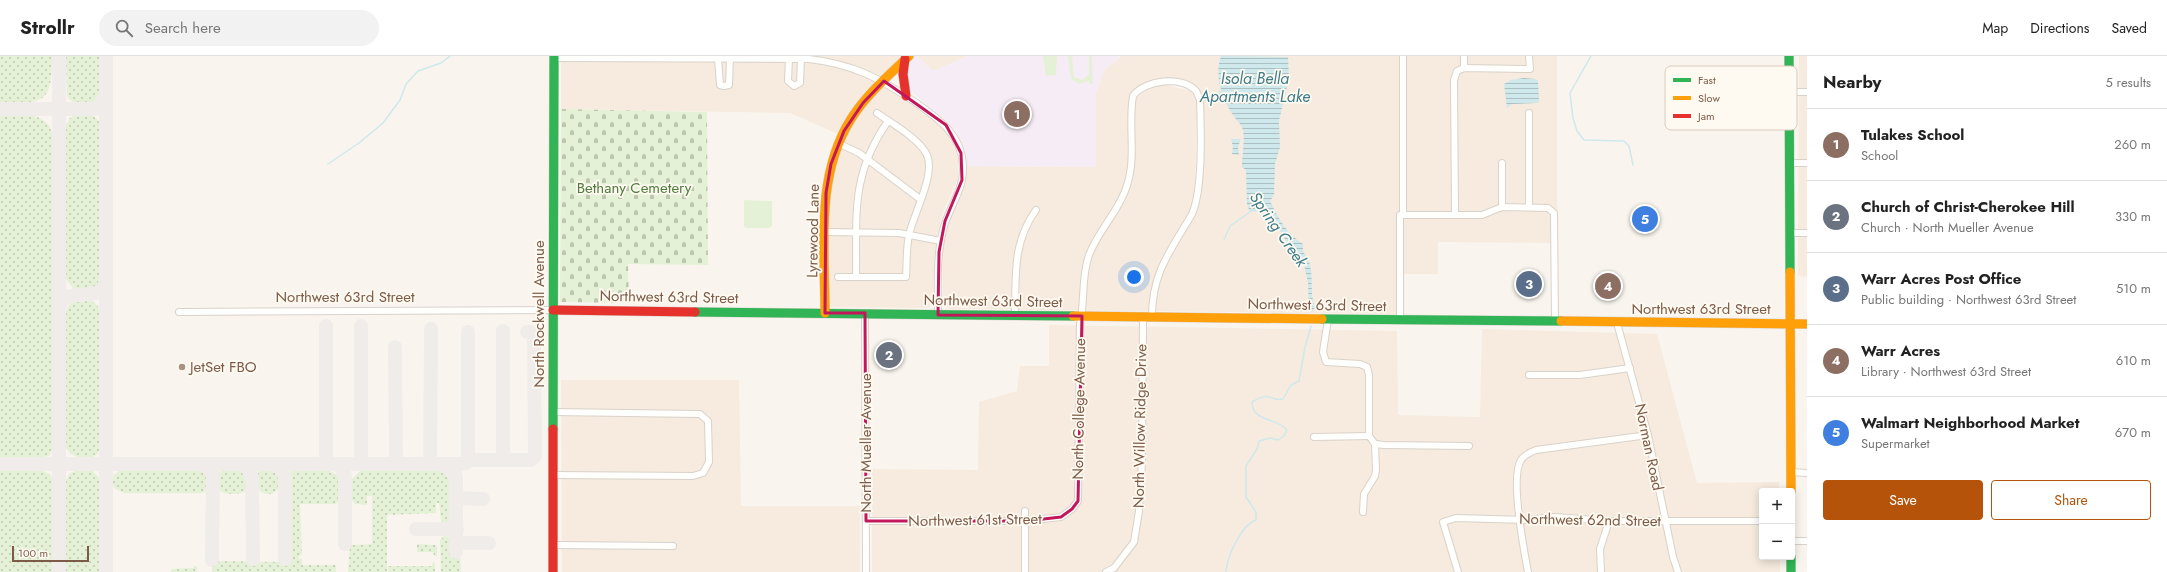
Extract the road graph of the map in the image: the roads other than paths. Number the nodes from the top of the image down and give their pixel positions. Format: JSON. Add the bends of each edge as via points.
{"nodes":[{"id":1,"x":1403,"y":56,"type":"edge"},
{"id":2,"x":1464,"y":56,"type":"edge"},
{"id":3,"x":1530,"y":56,"type":"edge"},
{"id":4,"x":1789,"y":56,"type":"edge"},
{"id":5,"x":554,"y":57,"type":"edge"},
{"id":6,"x":605,"y":57,"type":"edge"},
{"id":7,"x":662,"y":57,"type":"edge"},
{"id":8,"x":718,"y":57,"type":"edge"},
{"id":9,"x":771,"y":57,"type":"edge"},
{"id":10,"x":730,"y":58,"type":"junction"},
{"id":11,"x":789,"y":58,"type":"junction"},
{"id":12,"x":801,"y":58,"type":"junction"},
{"id":13,"x":823,"y":58,"type":"edge"},
{"id":14,"x":907,"y":58,"type":"edge"},
{"id":15,"x":1789,"y":66,"type":"edge"},
{"id":16,"x":1464,"y":68,"type":"junction"},
{"id":17,"x":884,"y":81,"type":"junction"},
{"id":18,"x":1156,"y":82,"type":"joint"},
{"id":19,"x":906,"y":96,"type":"junction"},
{"id":20,"x":877,"y":113,"type":"dead end"},
{"id":21,"x":1529,"y":113,"type":"dead end"},
{"id":22,"x":888,"y":121,"type":"junction"},
{"id":23,"x":1790,"y":130,"type":"edge"},
{"id":24,"x":838,"y":143,"type":"junction"},
{"id":25,"x":866,"y":159,"type":"junction"},
{"id":26,"x":1502,"y":163,"type":"dead end"},
{"id":27,"x":1790,"y":163,"type":"junction"},
{"id":28,"x":1807,"y":163,"type":"edge"},
{"id":29,"x":920,"y":199,"type":"junction"},
{"id":30,"x":1502,"y":207,"type":"junction"},
{"id":31,"x":1529,"y":207,"type":"junction"},
{"id":32,"x":1036,"y":210,"type":"dead end"},
{"id":33,"x":1403,"y":215,"type":"junction"},
{"id":34,"x":1455,"y":215,"type":"junction"},
{"id":35,"x":825,"y":232,"type":"junction"},
{"id":36,"x":857,"y":232,"type":"junction"},
{"id":37,"x":1790,"y":233,"type":"junction"},
{"id":38,"x":1807,"y":233,"type":"edge"},
{"id":39,"x":909,"y":235,"type":"junction"},
{"id":40,"x":941,"y":241,"type":"junction"},
{"id":41,"x":838,"y":277,"type":"dead end"},
{"id":42,"x":856,"y":277,"type":"junction"},
{"id":43,"x":553,"y":310,"type":"junction"},
{"id":44,"x":179,"y":312,"type":"dead end"},
{"id":45,"x":825,"y":313,"type":"junction"},
{"id":46,"x":865,"y":313,"type":"junction"},
{"id":47,"x":938,"y":315,"type":"junction"},
{"id":48,"x":1016,"y":316,"type":"junction"},
{"id":49,"x":1082,"y":316,"type":"junction"},
{"id":50,"x":1147,"y":317,"type":"junction"},
{"id":51,"x":1328,"y":319,"type":"junction"},
{"id":52,"x":1400,"y":320,"type":"junction"},
{"id":53,"x":1555,"y":322,"type":"junction"},
{"id":54,"x":1617,"y":323,"type":"junction"},
{"id":55,"x":1791,"y":324,"type":"junction"},
{"id":56,"x":1807,"y":324,"type":"edge"},
{"id":57,"x":1630,"y":368,"type":"junction"},
{"id":58,"x":1529,"y":375,"type":"dead end"},
{"id":59,"x":553,"y":412,"type":"junction"},
{"id":60,"x":1648,"y":435,"type":"junction"},
{"id":61,"x":1369,"y":436,"type":"junction"},
{"id":62,"x":1314,"y":437,"type":"dead end"},
{"id":63,"x":1375,"y":444,"type":"junction"},
{"id":64,"x":1470,"y":446,"type":"dead end"},
{"id":65,"x":1791,"y":472,"type":"junction"},
{"id":66,"x":1807,"y":472,"type":"edge"},
{"id":67,"x":553,"y":475,"type":"junction"},
{"id":68,"x":1791,"y":488,"type":"edge"},
{"id":69,"x":1078,"y":501,"type":"joint"},
{"id":70,"x":1025,"y":510,"type":"dead end"},
{"id":71,"x":1363,"y":512,"type":"dead end"},
{"id":72,"x":1520,"y":519,"type":"junction"},
{"id":73,"x":866,"y":521,"type":"junction"},
{"id":74,"x":1026,"y":521,"type":"junction"},
{"id":75,"x":1609,"y":521,"type":"junction"},
{"id":76,"x":1665,"y":521,"type":"junction"},
{"id":77,"x":1759,"y":521,"type":"edge"},
{"id":78,"x":1795,"y":541,"type":"edge"},
{"id":79,"x":1807,"y":541,"type":"edge"},
{"id":80,"x":553,"y":545,"type":"junction"},
{"id":81,"x":673,"y":546,"type":"dead end"},
{"id":82,"x":1791,"y":560,"type":"edge"},
{"id":83,"x":1114,"y":568,"type":"junction"},
{"id":84,"x":553,"y":572,"type":"edge"},
{"id":85,"x":866,"y":572,"type":"edge"},
{"id":86,"x":1025,"y":572,"type":"edge"},
{"id":87,"x":1106,"y":572,"type":"edge"},
{"id":88,"x":1120,"y":572,"type":"edge"},
{"id":89,"x":1458,"y":572,"type":"edge"},
{"id":90,"x":1528,"y":572,"type":"edge"},
{"id":91,"x":1601,"y":572,"type":"edge"},
{"id":92,"x":1678,"y":572,"type":"edge"},
{"id":93,"x":1791,"y":572,"type":"edge"}],
"edges":[{"from":1,"to":33,"type":"street"},
{"from":2,"to":16,"type":"street"},
{"from":3,"to":16,"type":"street","via":[[1530,69]]},
{"from":4,"to":15,"type":"main road"},
{"from":5,"to":6,"type":"street"},
{"from":5,"to":43,"type":"main road","name":"North Rockwell Avenue"},
{"from":6,"to":7,"type":"street"},
{"from":7,"to":8,"type":"street"},
{"from":8,"to":10,"type":"street"},
{"from":8,"to":10,"type":"street","via":[[718,81],[724,86],[729,84],[730,80]]},
{"from":9,"to":10,"type":"street"},
{"from":9,"to":11,"type":"street"},
{"from":11,"to":12,"type":"street"},
{"from":11,"to":12,"type":"street","via":[[788,81],[794,86],[800,83]]},
{"from":12,"to":13,"type":"street"},
{"from":13,"to":17,"type":"street"},
{"from":14,"to":17,"type":"main road","name":"Lyrewood Lane"},
{"from":14,"to":19,"type":"main road","via":[[903,74]]},
{"from":16,"to":34,"type":"street","via":[[1459,69],[1454,80]]},
{"from":17,"to":19,"type":"street"},
{"from":17,"to":24,"type":"main road","name":"Lyrewood Lane","via":[[857,110]]},
{"from":18,"to":49,"type":"street","name":"North College Avenue","via":[[1137,90],[1132,96],[1131,164],[1128,182],[1120,202],[1090,253],[1084,277]]},
{"from":18,"to":50,"type":"street","name":"North Willow Ridge Drive","via":[[1177,82],[1197,92],[1200,108],[1198,199],[1156,276]]},
{"from":19,"to":40,"type":"street","via":[[946,125],[957,141],[961,153],[962,180]]},
{"from":20,"to":22,"type":"street"},
{"from":21,"to":31,"type":"street"},
{"from":22,"to":25,"type":"street"},
{"from":22,"to":29,"type":"street","via":[[919,144],[926,153],[930,172]]},
{"from":23,"to":27,"type":"main road"},
{"from":24,"to":25,"type":"street"},
{"from":24,"to":35,"type":"main road","name":"Lyrewood Lane","via":[[827,183]]},
{"from":25,"to":29,"type":"street"},
{"from":25,"to":36,"type":"street","via":[[858,193]]},
{"from":26,"to":30,"type":"street"},
{"from":27,"to":28,"type":"street"},
{"from":27,"to":37,"type":"main road"},
{"from":29,"to":39,"type":"street"},
{"from":30,"to":31,"type":"street"},
{"from":30,"to":34,"type":"street","via":[[1482,215]]},
{"from":31,"to":53,"type":"street","via":[[1548,208],[1555,216]]},
{"from":32,"to":48,"type":"street","via":[[1021,239],[1016,258]]},
{"from":33,"to":34,"type":"street"},
{"from":33,"to":52,"type":"street","via":[[1400,215]]},
{"from":35,"to":36,"type":"street"},
{"from":35,"to":45,"type":"main road","name":"Lyrewood Lane"},
{"from":36,"to":39,"type":"street"},
{"from":36,"to":42,"type":"street"},
{"from":37,"to":38,"type":"street"},
{"from":37,"to":55,"type":"main road"},
{"from":39,"to":40,"type":"street"},
{"from":39,"to":42,"type":"street","via":[[906,277]]},
{"from":40,"to":47,"type":"street"},
{"from":41,"to":42,"type":"street"},
{"from":43,"to":44,"type":"street","name":"Northwest 63rd Street"},
{"from":43,"to":45,"type":"main road","name":"Northwest 63rd Street"},
{"from":43,"to":59,"type":"main road","name":"North Rockwell Avenue"},
{"from":45,"to":46,"type":"main road","name":"Northwest 63rd Street"},
{"from":46,"to":47,"type":"main road","name":"Northwest 63rd Street"},
{"from":46,"to":73,"type":"street","name":"North Mueller Avenue"},
{"from":47,"to":48,"type":"main road","name":"Northwest 63rd Street"},
{"from":48,"to":49,"type":"main road","name":"Northwest 63rd Street"},
{"from":49,"to":50,"type":"main road","name":"Northwest 63rd Street"},
{"from":49,"to":69,"type":"street","name":"North College Avenue"},
{"from":50,"to":51,"type":"main road","name":"Northwest 63rd Street"},
{"from":50,"to":83,"type":"street","name":"North Willow Ridge Drive","via":[[1139,510],[1134,542]]},
{"from":51,"to":52,"type":"main road","name":"Northwest 63rd Street"},
{"from":51,"to":61,"type":"street","via":[[1323,352],[1326,362],[1360,364],[1368,367]]},
{"from":52,"to":53,"type":"main road","name":"Northwest 63rd Street"},
{"from":53,"to":54,"type":"main road","name":"Northwest 63rd Street"},
{"from":54,"to":55,"type":"main road","name":"Northwest 63rd Street"},
{"from":54,"to":57,"type":"street","name":"Norman Road"},
{"from":55,"to":56,"type":"main road","name":"Northwest 63rd Street"},
{"from":55,"to":65,"type":"main road"},
{"from":57,"to":58,"type":"street","via":[[1580,375]]},
{"from":57,"to":60,"type":"street","name":"Norman Road"},
{"from":59,"to":67,"type":"main road","name":"North Rockwell Avenue"},
{"from":59,"to":67,"type":"street","via":[[696,413],[708,422],[709,462],[703,473],[693,476]]},
{"from":60,"to":72,"type":"street","via":[[1547,448],[1529,453],[1521,460],[1518,471]]},
{"from":60,"to":76,"type":"street","name":"Norman Road"},
{"from":61,"to":62,"type":"street"},
{"from":61,"to":63,"type":"street"},
{"from":63,"to":64,"type":"street"},
{"from":63,"to":71,"type":"street","via":[[1375,476],[1364,494]]},
{"from":65,"to":66,"type":"street"},
{"from":65,"to":68,"type":"main road"},
{"from":67,"to":80,"type":"main road","name":"North Rockwell Avenue"},
{"from":69,"to":74,"type":"street","name":"Northwest 61st Street","via":[[1072,509],[1061,516]]},
{"from":70,"to":74,"type":"street"},
{"from":72,"to":75,"type":"street","name":"Northwest 62nd Street","via":[[1570,517]]},
{"from":72,"to":89,"type":"street","name":"Northwest 62nd Street","via":[[1456,518],[1443,522]]},
{"from":72,"to":90,"type":"street"},
{"from":73,"to":74,"type":"street","name":"Northwest 61st Street"},
{"from":73,"to":85,"type":"street","name":"North Mueller Avenue"},
{"from":74,"to":86,"type":"street"},
{"from":75,"to":76,"type":"street","name":"Northwest 62nd Street"},
{"from":75,"to":91,"type":"street","via":[[1600,549]]},
{"from":76,"to":77,"type":"street","name":"Northwest 62nd Street"},
{"from":76,"to":92,"type":"street","name":"Norman Road"},
{"from":78,"to":79,"type":"street"},
{"from":80,"to":81,"type":"street"},
{"from":80,"to":84,"type":"main road","name":"North Rockwell Avenue"},
{"from":82,"to":93,"type":"main road"},
{"from":83,"to":87,"type":"street","name":"North Willow Ridge Drive"},
{"from":83,"to":88,"type":"street"}]}
